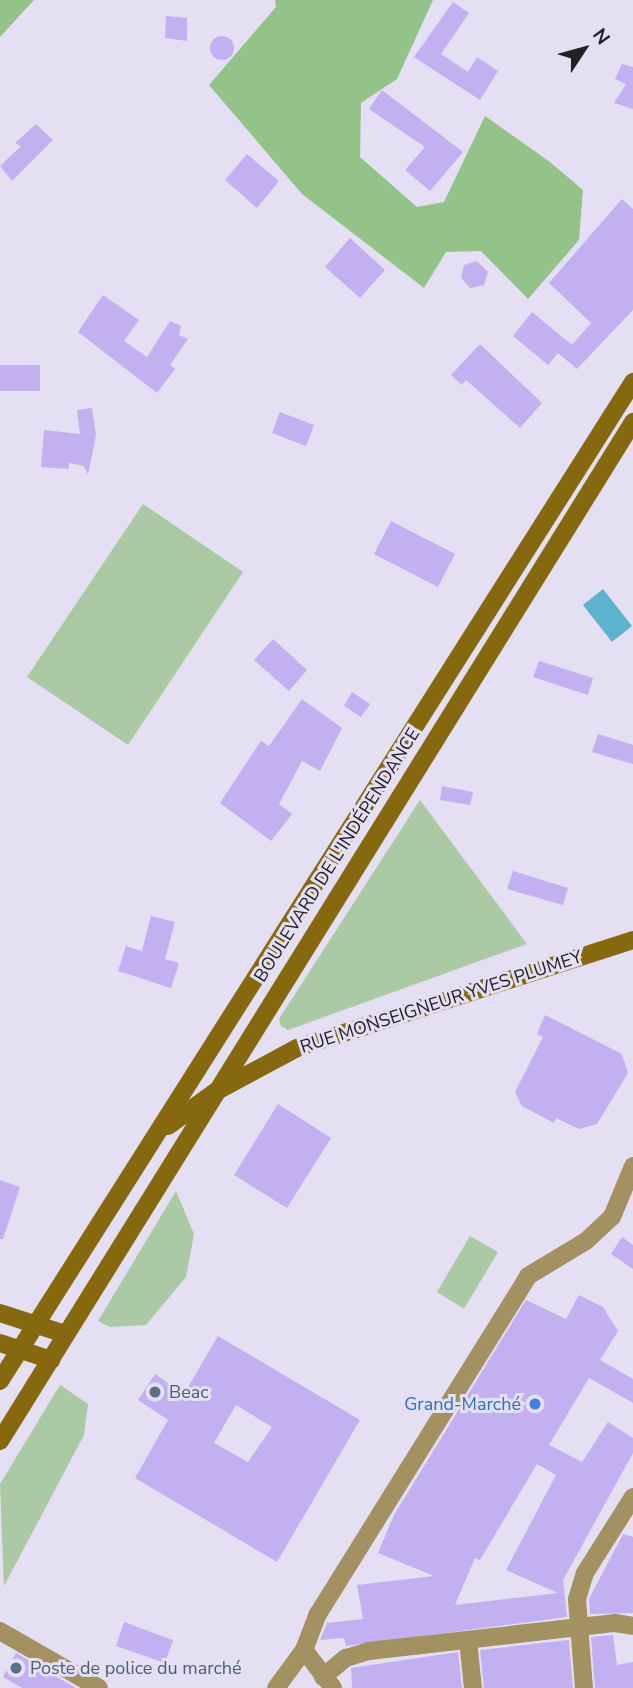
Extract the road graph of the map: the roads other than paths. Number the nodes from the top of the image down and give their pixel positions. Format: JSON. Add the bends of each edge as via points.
{"nodes":[{"id":1,"x":633,"y":382,"type":"edge"},
{"id":2,"x":633,"y":422,"type":"edge"},
{"id":3,"x":633,"y":940,"type":"edge"},
{"id":4,"x":215,"y":1092,"type":"junction"},
{"id":5,"x":155,"y":1136,"type":"junction"},
{"id":6,"x":633,"y":1166,"type":"edge"},
{"id":7,"x":0,"y":1313,"type":"edge"},
{"id":8,"x":33,"y":1324,"type":"junction"},
{"id":9,"x":65,"y":1334,"type":"junction"},
{"id":10,"x":0,"y":1343,"type":"edge"},
{"id":11,"x":19,"y":1349,"type":"junction"},
{"id":12,"x":51,"y":1360,"type":"junction"},
{"id":13,"x":0,"y":1381,"type":"edge"},
{"id":14,"x":0,"y":1441,"type":"edge"},
{"id":15,"x":633,"y":1497,"type":"edge"},
{"id":16,"x":633,"y":1626,"type":"edge"},
{"id":17,"x":577,"y":1631,"type":"junction"},
{"id":18,"x":3,"y":1640,"type":"edge"},
{"id":19,"x":468,"y":1640,"type":"junction"},
{"id":20,"x":304,"y":1650,"type":"junction"},
{"id":21,"x":328,"y":1682,"type":"edge"},
{"id":22,"x":99,"y":1688,"type":"edge"},
{"id":23,"x":276,"y":1688,"type":"edge"},
{"id":24,"x":473,"y":1688,"type":"edge"},
{"id":25,"x":584,"y":1688,"type":"edge"}],
"edges":[{"from":1,"to":5,"type":"main road","name":"BOULEVARD DE L'INDÉPENDANCE"},
{"from":2,"to":4,"type":"main road","name":"BOULEVARD DE L'INDÉPENDANCE"},
{"from":3,"to":4,"type":"main road","name":"RUE MONSEIGNEUR YVES PLUMEY","via":[[297,1048]]},
{"from":4,"to":5,"type":"main road"},
{"from":4,"to":9,"type":"main road","name":"BOULEVARD DE L'INDÉPENDANCE"},
{"from":5,"to":8,"type":"main road","name":"BOULEVARD DE L'INDÉPENDANCE"},
{"from":6,"to":20,"type":"street","via":[[612,1217],[586,1241],[528,1276],[318,1614]]},
{"from":7,"to":8,"type":"main road"},
{"from":8,"to":9,"type":"main road"},
{"from":8,"to":11,"type":"main road","name":"BOULEVARD DE L'INDÉPENDANCE"},
{"from":9,"to":12,"type":"main road","name":"BOULEVARD DE L'INDÉPENDANCE"},
{"from":10,"to":11,"type":"main road"},
{"from":11,"to":12,"type":"main road"},
{"from":11,"to":13,"type":"main road","name":"BOULEVARD DE L'INDÉPENDANCE"},
{"from":12,"to":14,"type":"main road","name":"BOULEVARD DE L'INDÉPENDANCE"},
{"from":15,"to":17,"type":"street","via":[[585,1573]]},
{"from":16,"to":17,"type":"street","via":[[615,1623]]},
{"from":17,"to":19,"type":"street"},
{"from":17,"to":25,"type":"street"},
{"from":18,"to":22,"type":"street"},
{"from":19,"to":21,"type":"street","via":[[369,1651],[346,1658]]},
{"from":19,"to":24,"type":"street"},
{"from":20,"to":21,"type":"street"},
{"from":20,"to":23,"type":"street"}]}
